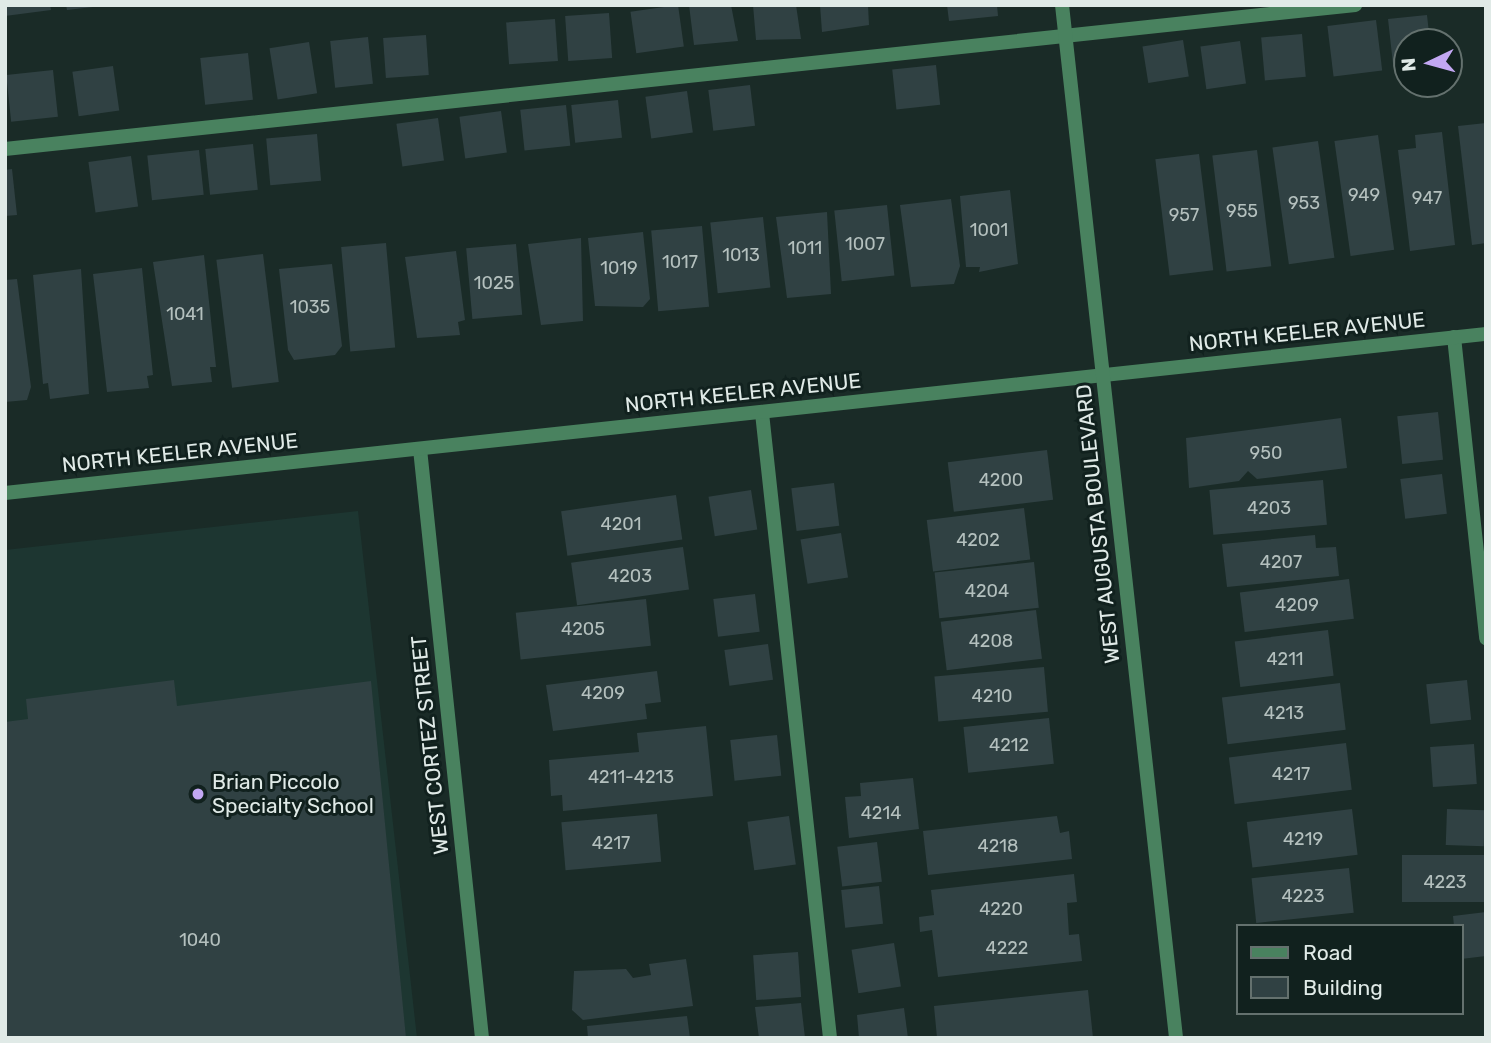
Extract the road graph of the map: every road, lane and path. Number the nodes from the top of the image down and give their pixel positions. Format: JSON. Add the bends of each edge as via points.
{"nodes":[{"id":1,"x":1062,"y":5,"type":"edge"},
{"id":2,"x":1355,"y":5,"type":"edge"},
{"id":3,"x":1066,"y":39,"type":"junction"},
{"id":4,"x":5,"y":149,"type":"edge"},
{"id":5,"x":1486,"y":334,"type":"edge"},
{"id":6,"x":1454,"y":337,"type":"junction"},
{"id":7,"x":1103,"y":375,"type":"junction"},
{"id":8,"x":762,"y":413,"type":"junction"},
{"id":9,"x":420,"y":449,"type":"junction"},
{"id":10,"x":5,"y":493,"type":"edge"},
{"id":11,"x":1486,"y":638,"type":"edge"},
{"id":12,"x":482,"y":1038,"type":"edge"},
{"id":13,"x":830,"y":1038,"type":"edge"},
{"id":14,"x":1176,"y":1038,"type":"edge"}],
"edges":[{"from":1,"to":3,"type":"street","name":"WEST AUGUSTA BOULEVARD"},
{"from":2,"to":3,"type":"street"},
{"from":3,"to":4,"type":"street"},
{"from":3,"to":7,"type":"street","name":"WEST AUGUSTA BOULEVARD"},
{"from":5,"to":6,"type":"street","name":"NORTH KEELER AVENUE"},
{"from":6,"to":7,"type":"street","name":"NORTH KEELER AVENUE"},
{"from":6,"to":11,"type":"street"},
{"from":7,"to":8,"type":"street","name":"NORTH KEELER AVENUE"},
{"from":7,"to":14,"type":"street","name":"WEST AUGUSTA BOULEVARD"},
{"from":8,"to":9,"type":"street","name":"NORTH KEELER AVENUE"},
{"from":8,"to":13,"type":"street"},
{"from":9,"to":10,"type":"street","name":"NORTH KEELER AVENUE"},
{"from":9,"to":12,"type":"street","name":"WEST CORTEZ STREET"}]}
